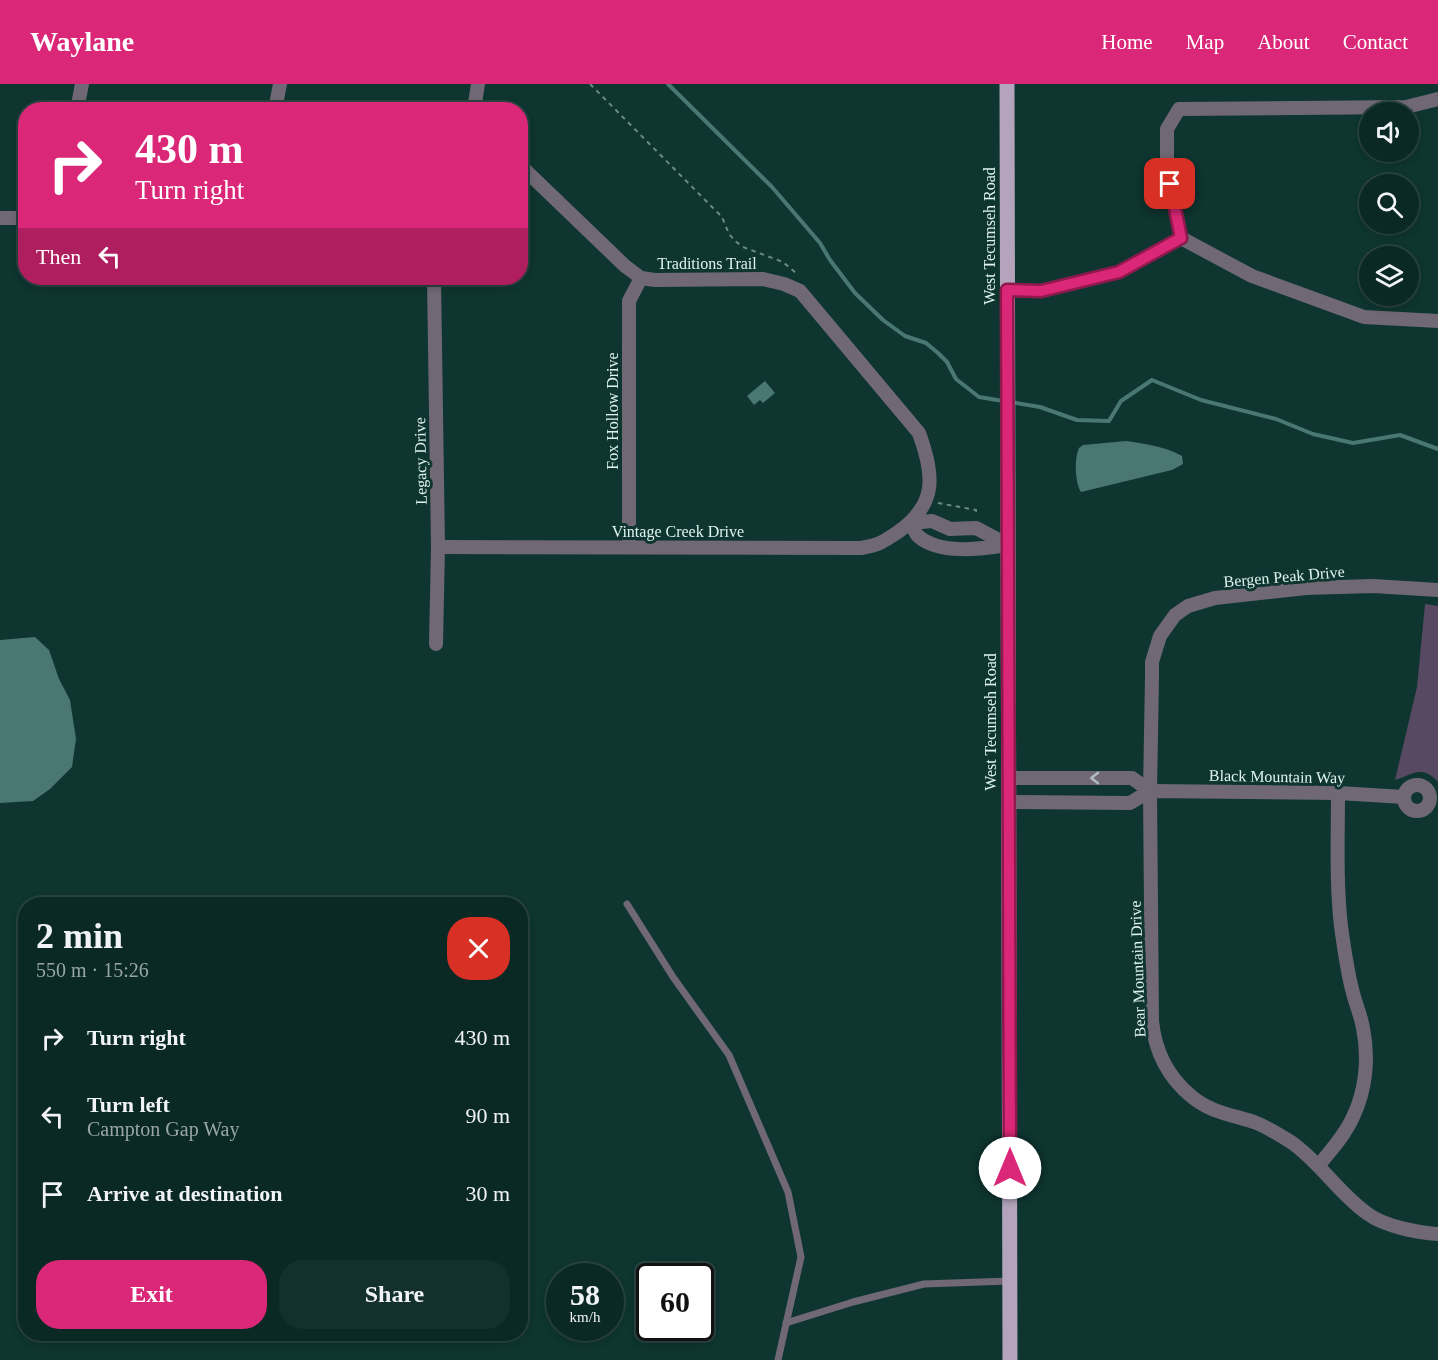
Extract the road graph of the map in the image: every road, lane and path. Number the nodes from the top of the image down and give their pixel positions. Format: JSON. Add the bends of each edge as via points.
{"nodes":[{"id":1,"x":82,"y":84,"type":"edge"},
{"id":2,"x":280,"y":84,"type":"edge"},
{"id":3,"x":478,"y":84,"type":"edge"},
{"id":4,"x":1007,"y":84,"type":"edge"},
{"id":5,"x":1438,"y":99,"type":"edge"},
{"id":6,"x":78,"y":102,"type":"edge"},
{"id":7,"x":277,"y":102,"type":"edge"},
{"id":8,"x":475,"y":102,"type":"edge"},
{"id":9,"x":528,"y":173,"type":"edge"},
{"id":10,"x":0,"y":218,"type":"edge"},
{"id":11,"x":18,"y":218,"type":"edge"},
{"id":12,"x":1181,"y":238,"type":"junction"},
{"id":13,"x":640,"y":278,"type":"junction"},
{"id":14,"x":434,"y":285,"type":"edge"},
{"id":15,"x":1007,"y":290,"type":"junction"},
{"id":16,"x":1438,"y":321,"type":"edge"},
{"id":17,"x":911,"y":523,"type":"junction"},
{"id":18,"x":1008,"y":544,"type":"junction"},
{"id":19,"x":438,"y":547,"type":"junction"},
{"id":20,"x":629,"y":547,"type":"junction"},
{"id":21,"x":1438,"y":590,"type":"edge"},
{"id":22,"x":436,"y":644,"type":"dead end"},
{"id":23,"x":1009,"y":778,"type":"junction"},
{"id":24,"x":1150,"y":791,"type":"junction"},
{"id":25,"x":1338,"y":793,"type":"junction"},
{"id":26,"x":1434,"y":800,"type":"edge"},
{"id":27,"x":1009,"y":802,"type":"junction"},
{"id":28,"x":627,"y":904,"type":"dead end"},
{"id":29,"x":1319,"y":1166,"type":"junction"},
{"id":30,"x":1438,"y":1234,"type":"edge"},
{"id":31,"x":1010,"y":1281,"type":"junction"},
{"id":32,"x":786,"y":1323,"type":"junction"},
{"id":33,"x":778,"y":1360,"type":"edge"},
{"id":34,"x":1010,"y":1360,"type":"edge"}],
"edges":[{"from":1,"to":6,"type":"street"},
{"from":2,"to":7,"type":"street"},
{"from":3,"to":8,"type":"street"},
{"from":4,"to":15,"type":"main road","name":"West Tecumseh Road"},
{"from":5,"to":12,"type":"street","via":[[1406,107],[1179,109],[1167,129],[1167,168]]},
{"from":9,"to":13,"type":"street","name":"Traditions Trail"},
{"from":10,"to":11,"type":"street"},
{"from":12,"to":15,"type":"street","via":[[1119,272],[1041,291]]},
{"from":12,"to":16,"type":"street","via":[[1252,276],[1364,317]]},
{"from":13,"to":17,"type":"street","name":"Traditions Trail","via":[[763,279],[800,291],[919,433],[930,480],[924,504]]},
{"from":13,"to":20,"type":"street","name":"Fox Hollow Drive","via":[[630,301]]},
{"from":14,"to":19,"type":"street","name":"Legacy Drive"},
{"from":15,"to":18,"type":"main road","name":"West Tecumseh Road"},
{"from":17,"to":18,"type":"street","via":[[932,521],[951,529],[976,528]]},
{"from":17,"to":18,"type":"street","via":[[917,535],[948,547],[977,550]]},
{"from":17,"to":20,"type":"street","name":"Vintage Creek Drive","via":[[879,545],[861,548]]},
{"from":18,"to":23,"type":"main road","name":"West Tecumseh Road"},
{"from":19,"to":20,"type":"street","name":"Vintage Creek Drive"},
{"from":19,"to":22,"type":"street","name":"Legacy Drive"},
{"from":21,"to":24,"type":"street","name":"Bergen Peak Drive","via":[[1373,586],[1288,588],[1215,598],[1188,606],[1175,615],[1160,636],[1152,662]]},
{"from":24,"to":23,"type":"street","name":"Black Mountain Way","one_way":true,"via":[[1132,778]]},
{"from":23,"to":27,"type":"main road","name":"West Tecumseh Road"},
{"from":24,"to":25,"type":"street","name":"Black Mountain Way"},
{"from":24,"to":27,"type":"street","name":"Black Mountain Way","via":[[1130,803]]},
{"from":24,"to":29,"type":"street","name":"Bear Mountain Drive","via":[[1152,1021],[1157,1049],[1172,1076],[1192,1097],[1211,1108],[1257,1123],[1292,1143]]},
{"from":25,"to":26,"type":"street","name":"Black Mountain Way","via":[[1404,796],[1406,807],[1416,812]]},
{"from":25,"to":29,"type":"street","via":[[1341,926],[1363,1026],[1365,1071],[1362,1096],[1353,1118]]},
{"from":27,"to":31,"type":"main road","name":"West Tecumseh Road"},
{"from":28,"to":32,"type":"lane","via":[[729,1055],[788,1192],[801,1257]]},
{"from":29,"to":30,"type":"street","name":"Bear Mountain Drive","via":[[1369,1215],[1396,1226]]},
{"from":31,"to":32,"type":"lane","via":[[924,1284]]},
{"from":31,"to":34,"type":"main road","name":"West Tecumseh Road"},
{"from":32,"to":33,"type":"lane"}]}
